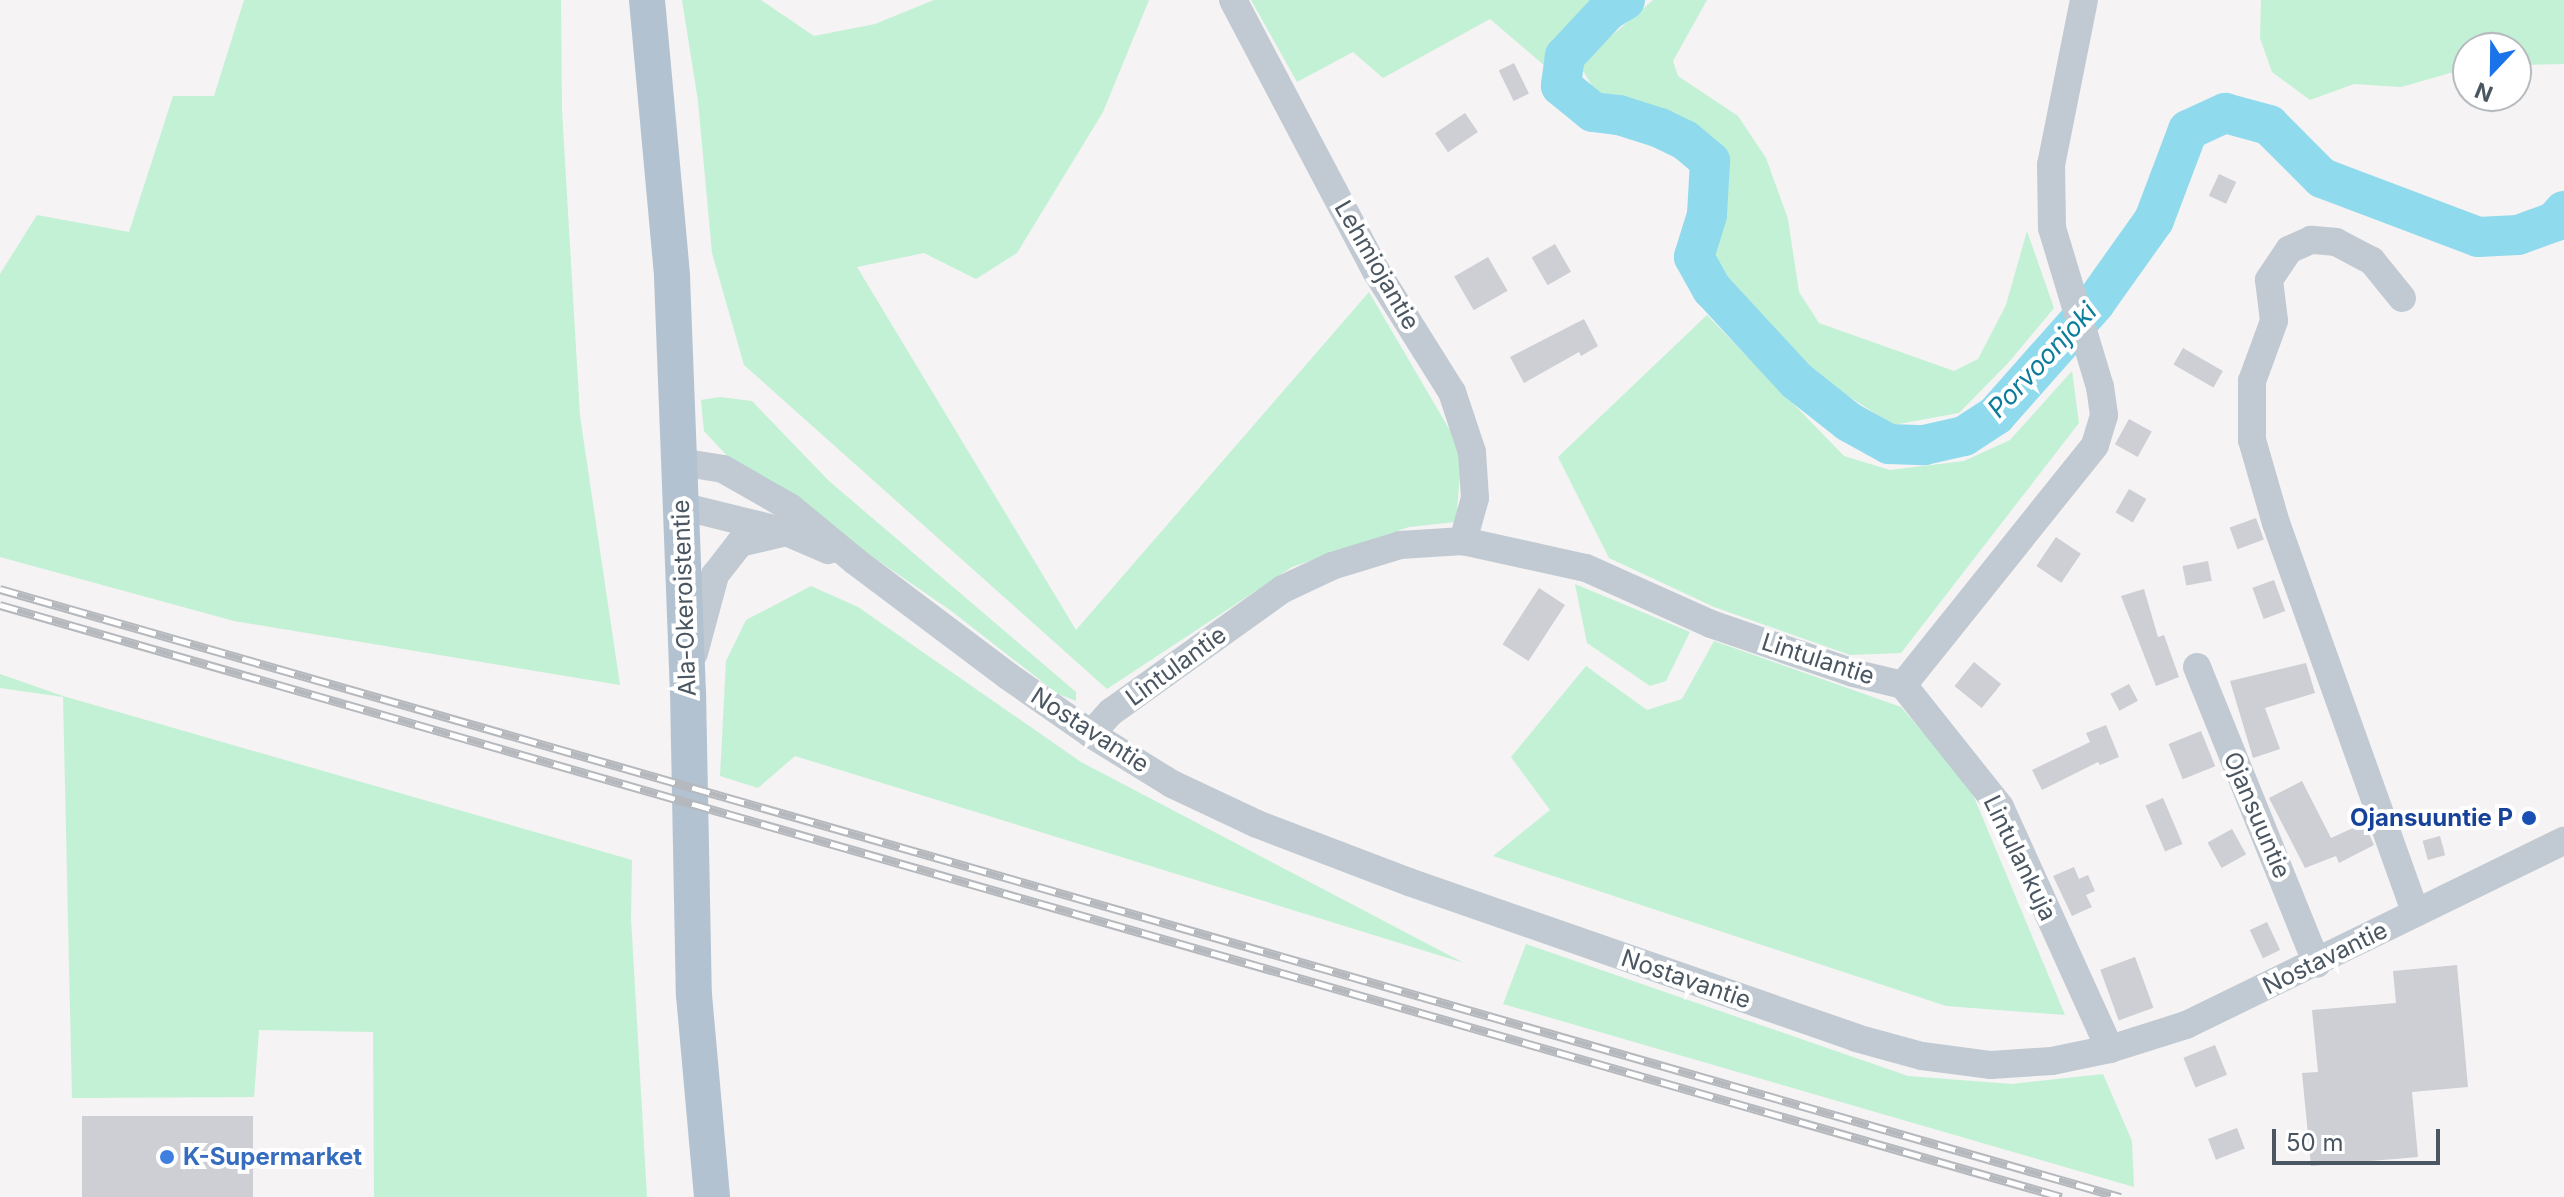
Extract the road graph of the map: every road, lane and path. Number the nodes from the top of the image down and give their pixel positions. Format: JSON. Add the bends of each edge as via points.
{"nodes":[{"id":1,"x":647,"y":0,"type":"edge"},
{"id":2,"x":1233,"y":0,"type":"edge"},
{"id":3,"x":2084,"y":0,"type":"edge"},
{"id":4,"x":2402,"y":298,"type":"dead end"},
{"id":5,"x":680,"y":462,"type":"junction"},
{"id":6,"x":681,"y":506,"type":"junction"},
{"id":7,"x":786,"y":532,"type":"junction"},
{"id":8,"x":1463,"y":541,"type":"junction"},
{"id":9,"x":855,"y":561,"type":"junction"},
{"id":10,"x":2197,"y":667,"type":"dead end"},
{"id":11,"x":1903,"y":685,"type":"junction"},
{"id":12,"x":688,"y":691,"type":"junction"},
{"id":13,"x":1091,"y":734,"type":"junction"},
{"id":14,"x":2564,"y":841,"type":"edge"},
{"id":15,"x":2416,"y":913,"type":"junction"},
{"id":16,"x":2317,"y":964,"type":"junction"},
{"id":17,"x":2110,"y":1049,"type":"junction"},
{"id":18,"x":712,"y":1197,"type":"edge"}],
"edges":[{"from":1,"to":5,"type":"main road","name":"Ala-Okeroistentie","via":[[666,181]]},
{"from":2,"to":8,"type":"street","name":"Lehmiojantie","via":[[1376,271],[1452,392],[1472,452],[1475,498]]},
{"from":3,"to":11,"type":"street","name":"Lintulantie","via":[[2051,165],[2052,228],[2104,415],[2095,445]]},
{"from":4,"to":15,"type":"street","via":[[2372,261],[2336,242],[2311,240],[2289,250],[2269,280],[2274,321],[2252,381],[2252,440],[2286,552]]},
{"from":5,"to":6,"type":"main road","name":"Ala-Okeroistentie"},
{"from":5,"to":9,"type":"street","name":"Nostavantie","via":[[723,469],[791,508]]},
{"from":6,"to":7,"type":"street","name":"Nostavantie"},
{"from":6,"to":12,"type":"main road","name":"Ala-Okeroistentie"},
{"from":7,"to":9,"type":"street","name":"Nostavantie"},
{"from":7,"to":12,"type":"street","via":[[740,543],[715,575]]},
{"from":8,"to":11,"type":"street","name":"Lintulantie","via":[[1586,568],[1711,624]]},
{"from":8,"to":13,"type":"street","name":"Lintulantie","via":[[1400,545],[1332,566],[1283,589],[1111,712]]},
{"from":9,"to":13,"type":"street","name":"Nostavantie"},
{"from":10,"to":16,"type":"street","name":"Ojansuuntie"},
{"from":11,"to":17,"type":"street","name":"Lintulankuja","via":[[2000,807]]},
{"from":12,"to":18,"type":"main road","name":"Ala-Okeroistentie","via":[[694,995]]},
{"from":13,"to":17,"type":"street","name":"Nostavantie","via":[[1172,784],[1257,824],[1510,919],[1856,1038],[1922,1056],[1991,1065],[2052,1061]]},
{"from":14,"to":15,"type":"street","name":"Nostavantie"},
{"from":15,"to":16,"type":"street","name":"Nostavantie"},
{"from":16,"to":17,"type":"street","name":"Nostavantie","via":[[2186,1025]]}]}
